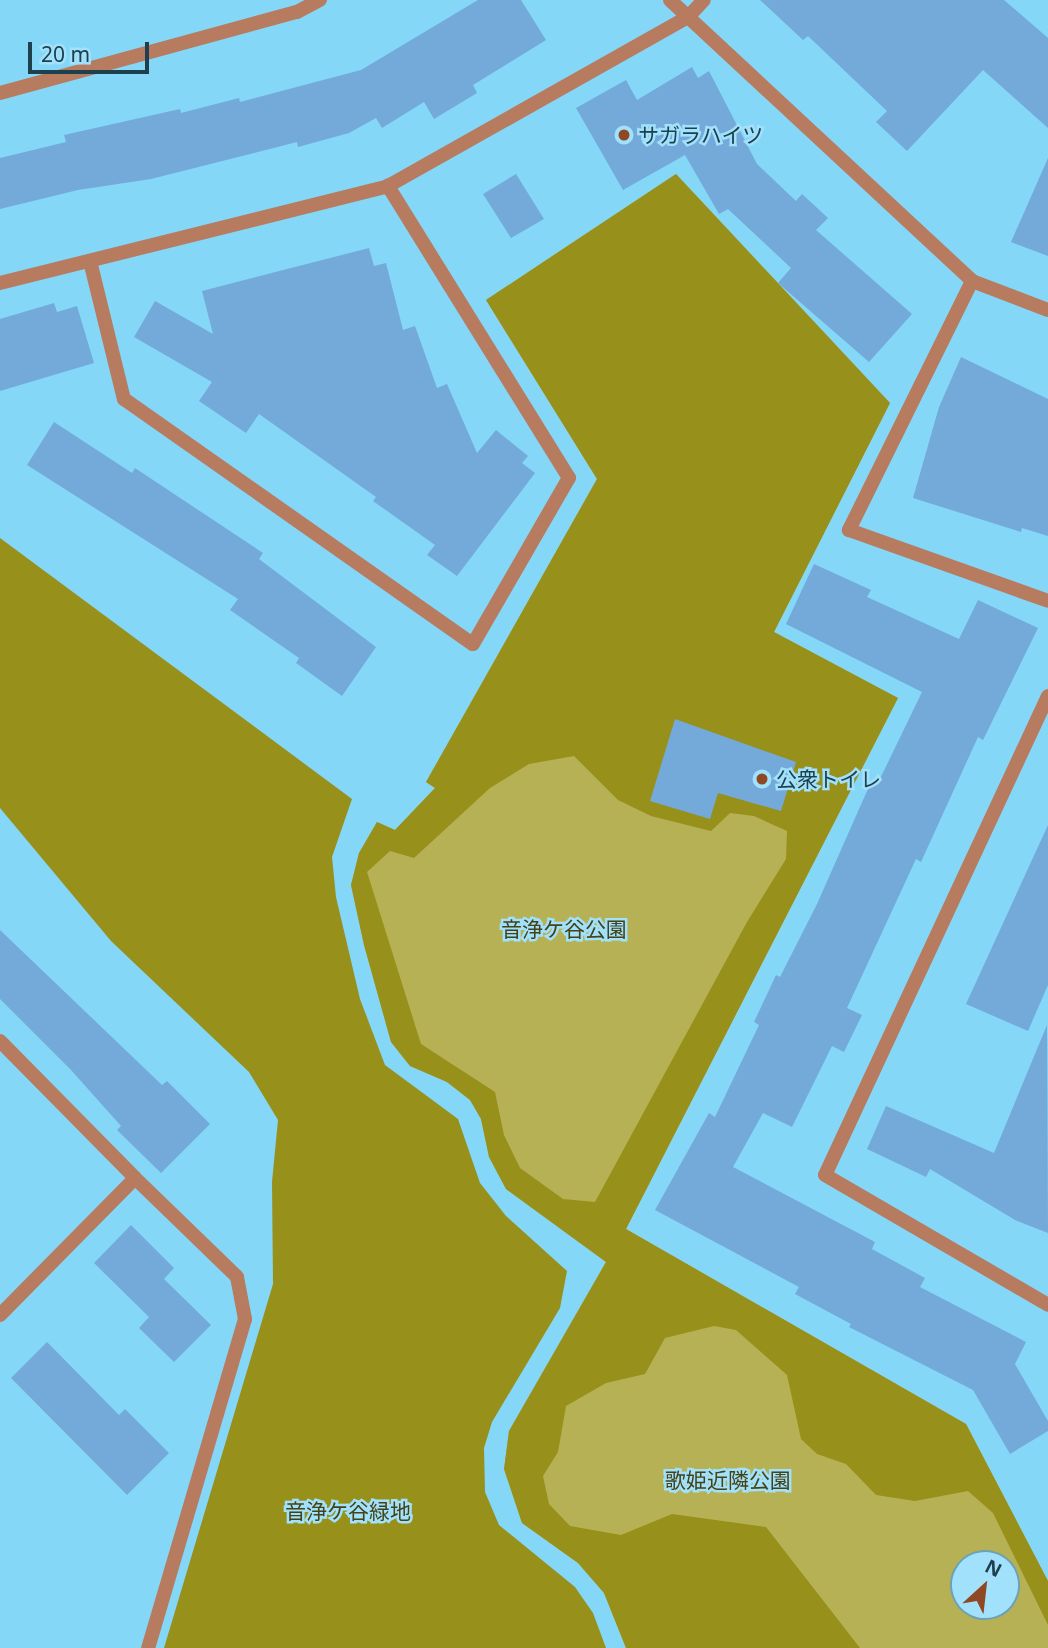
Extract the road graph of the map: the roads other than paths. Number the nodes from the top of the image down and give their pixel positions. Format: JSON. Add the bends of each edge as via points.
{"nodes":[{"id":1,"x":320,"y":0,"type":"edge"},
{"id":2,"x":670,"y":0,"type":"edge"},
{"id":3,"x":704,"y":0,"type":"edge"},
{"id":4,"x":688,"y":17,"type":"junction"},
{"id":5,"x":0,"y":93,"type":"edge"},
{"id":6,"x":388,"y":186,"type":"junction"},
{"id":7,"x":90,"y":261,"type":"junction"},
{"id":8,"x":972,"y":281,"type":"junction"},
{"id":9,"x":0,"y":283,"type":"edge"},
{"id":10,"x":1048,"y":310,"type":"edge"},
{"id":11,"x":1048,"y":601,"type":"edge"},
{"id":12,"x":1048,"y":696,"type":"edge"},
{"id":13,"x":0,"y":1041,"type":"edge"},
{"id":14,"x":135,"y":1178,"type":"junction"},
{"id":15,"x":1048,"y":1306,"type":"edge"},
{"id":16,"x":0,"y":1315,"type":"edge"},
{"id":17,"x":148,"y":1648,"type":"edge"}],
"edges":[{"from":1,"to":5,"type":"street","via":[[298,12]]},
{"from":2,"to":4,"type":"street"},
{"from":3,"to":4,"type":"street"},
{"from":4,"to":6,"type":"street"},
{"from":4,"to":8,"type":"street"},
{"from":6,"to":7,"type":"street"},
{"from":6,"to":7,"type":"street","via":[[569,478],[473,644],[124,399]]},
{"from":7,"to":9,"type":"street"},
{"from":8,"to":10,"type":"street"},
{"from":8,"to":11,"type":"street","via":[[849,530]]},
{"from":12,"to":15,"type":"street","via":[[825,1175]]},
{"from":13,"to":14,"type":"street"},
{"from":14,"to":16,"type":"street"},
{"from":14,"to":17,"type":"street","via":[[237,1277],[245,1319]]}]}
